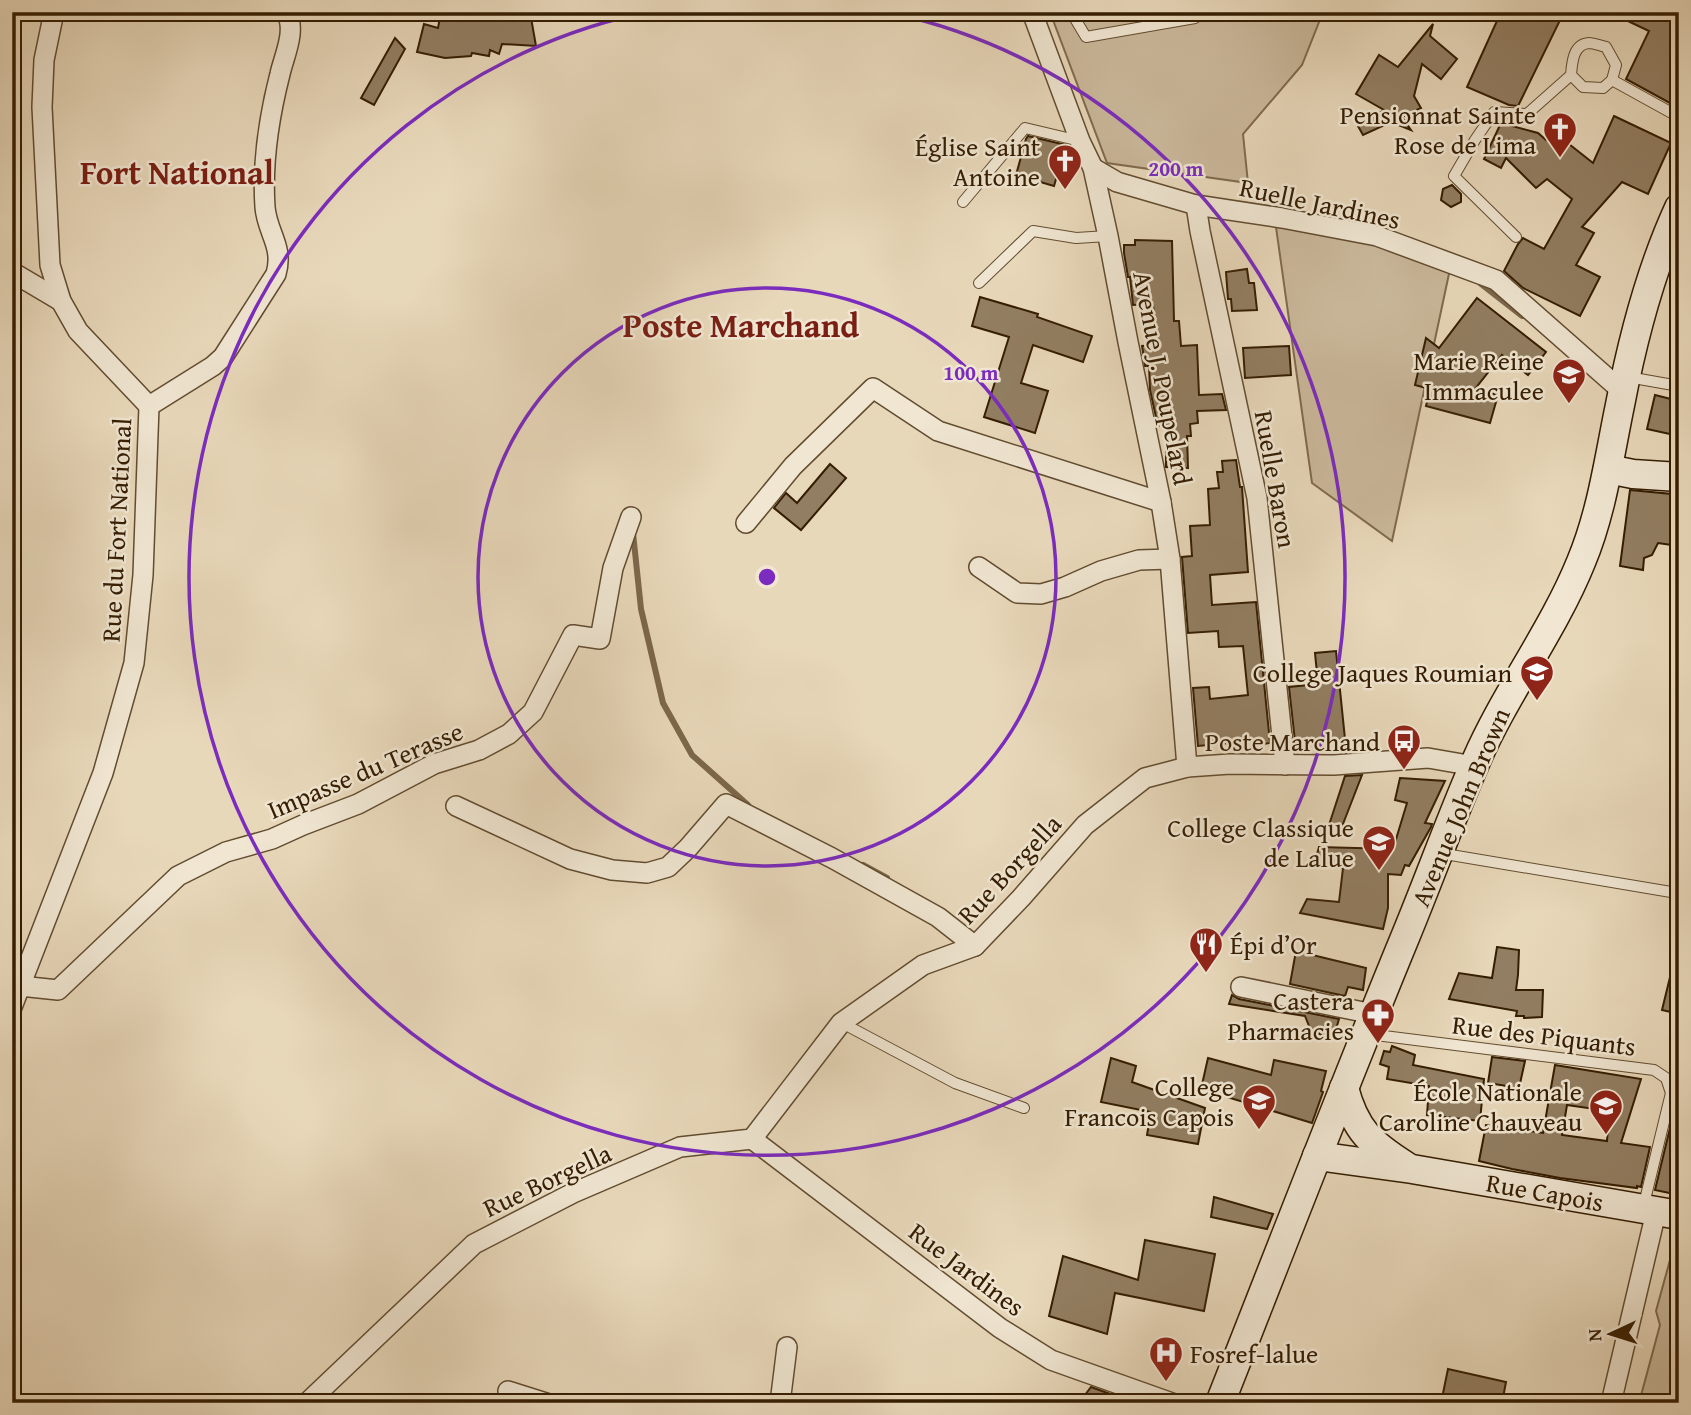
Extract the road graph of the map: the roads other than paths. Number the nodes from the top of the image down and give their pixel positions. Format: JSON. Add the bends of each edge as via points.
{"nodes":[{"id":1,"x":54,"y":12,"type":"edge"},
{"id":2,"x":286,"y":12,"type":"edge"},
{"id":3,"x":1032,"y":12,"type":"edge"},
{"id":4,"x":1071,"y":12,"type":"edge"},
{"id":5,"x":1201,"y":12,"type":"edge"},
{"id":6,"x":1572,"y":75,"type":"junction"},
{"id":7,"x":1612,"y":79,"type":"junction"},
{"id":8,"x":1679,"y":117,"type":"edge"},
{"id":9,"x":1080,"y":141,"type":"junction"},
{"id":10,"x":1093,"y":169,"type":"junction"},
{"id":11,"x":963,"y":202,"type":"dead end"},
{"id":12,"x":1196,"y":205,"type":"junction"},
{"id":13,"x":1679,"y":208,"type":"edge"},
{"id":14,"x":1108,"y":236,"type":"junction"},
{"id":15,"x":1517,"y":237,"type":"dead end"},
{"id":16,"x":12,"y":272,"type":"edge"},
{"id":17,"x":979,"y":282,"type":"dead end"},
{"id":18,"x":61,"y":301,"type":"junction"},
{"id":19,"x":1624,"y":384,"type":"junction"},
{"id":20,"x":1679,"y":386,"type":"edge"},
{"id":21,"x":149,"y":406,"type":"junction"},
{"id":22,"x":1608,"y":468,"type":"junction"},
{"id":23,"x":1679,"y":477,"type":"edge"},
{"id":24,"x":1161,"y":502,"type":"junction"},
{"id":25,"x":631,"y":517,"type":"dead end"},
{"id":26,"x":746,"y":523,"type":"dead end"},
{"id":27,"x":1170,"y":559,"type":"junction"},
{"id":28,"x":979,"y":567,"type":"dead end"},
{"id":29,"x":1285,"y":765,"type":"junction"},
{"id":30,"x":1474,"y":766,"type":"junction"},
{"id":31,"x":1187,"y":767,"type":"junction"},
{"id":32,"x":456,"y":806,"type":"dead end"},
{"id":33,"x":1439,"y":853,"type":"junction"},
{"id":34,"x":1677,"y":893,"type":"edge"},
{"id":35,"x":975,"y":946,"type":"junction"},
{"id":36,"x":20,"y":986,"type":"junction"},
{"id":37,"x":1241,"y":987,"type":"dead end"},
{"id":38,"x":12,"y":1007,"type":"edge"},
{"id":39,"x":841,"y":1023,"type":"junction"},
{"id":40,"x":1369,"y":1024,"type":"junction"},
{"id":41,"x":1344,"y":1088,"type":"junction"},
{"id":42,"x":1024,"y":1108,"type":"dead end"},
{"id":43,"x":752,"y":1139,"type":"junction"},
{"id":44,"x":1317,"y":1156,"type":"junction"},
{"id":45,"x":1412,"y":1169,"type":"junction"},
{"id":46,"x":1659,"y":1212,"type":"edge"},
{"id":47,"x":788,"y":1347,"type":"dead end"},
{"id":48,"x":508,"y":1391,"type":"dead end"},
{"id":49,"x":307,"y":1403,"type":"edge"},
{"id":50,"x":546,"y":1403,"type":"edge"},
{"id":51,"x":780,"y":1403,"type":"edge"},
{"id":52,"x":1172,"y":1403,"type":"edge"},
{"id":53,"x":1220,"y":1403,"type":"edge"},
{"id":54,"x":1611,"y":1403,"type":"edge"}],
"edges":[{"from":1,"to":18,"type":"street","via":[[41,107],[50,265]]},
{"from":2,"to":21,"type":"street","name":"Rue du Fort National","via":[[290,33],[272,106],[265,169],[265,210],[280,261],[276,274],[223,357]]},
{"from":3,"to":9,"type":"street","name":"Avenue J. Poupelard"},
{"from":4,"to":5,"type":"lane","via":[[1086,37],[1195,18]]},
{"from":6,"to":7,"type":"lane","via":[[1583,87],[1602,88]]},
{"from":6,"to":7,"type":"lane","via":[[1573,55],[1590,43],[1606,47],[1616,65]]},
{"from":6,"to":15,"type":"lane","via":[[1527,114],[1494,112],[1454,176]]},
{"from":7,"to":8,"type":"lane"},
{"from":9,"to":10,"type":"street","name":"Avenue J. Poupelard"},
{"from":9,"to":11,"type":"lane","via":[[1025,128]]},
{"from":10,"to":12,"type":"street","name":"Ruelle Jardines","via":[[1117,182]]},
{"from":10,"to":14,"type":"street","name":"Avenue J. Poupelard"},
{"from":12,"to":19,"type":"street","name":"Ruelle Jardines","via":[[1377,236],[1496,280]]},
{"from":12,"to":29,"type":"street","name":"Ruelle Baron","via":[[1257,498]]},
{"from":13,"to":19,"type":"main road","name":"Avenue John Brown","via":[[1647,290]]},
{"from":14,"to":17,"type":"lane","via":[[1076,239],[1032,231]]},
{"from":14,"to":24,"type":"street","name":"Avenue J. Poupelard"},
{"from":16,"to":18,"type":"street"},
{"from":18,"to":21,"type":"street","via":[[78,331]]},
{"from":19,"to":20,"type":"lane"},
{"from":19,"to":22,"type":"main road","name":"Avenue John Brown"},
{"from":21,"to":36,"type":"street","name":"Rue du Fort National","via":[[143,575],[134,663],[103,774]]},
{"from":22,"to":23,"type":"main road"},
{"from":22,"to":30,"type":"main road","name":"Avenue John Brown","via":[[1591,537],[1574,578]]},
{"from":24,"to":26,"type":"street","via":[[938,431],[873,388],[793,466]]},
{"from":24,"to":27,"type":"street","name":"Avenue J. Poupelard"},
{"from":25,"to":36,"type":"street","name":"Impasse du Terasse","via":[[613,568],[600,639],[572,635],[533,712],[509,734],[479,750],[434,764],[358,804],[272,839],[226,852],[178,876],[58,990]]},
{"from":27,"to":28,"type":"street","via":[[1139,560],[1041,594],[1017,593]]},
{"from":27,"to":31,"type":"street","name":"Avenue J. Poupelard"},
{"from":29,"to":30,"type":"street","name":"Rue Borgella","via":[[1427,758]]},
{"from":29,"to":31,"type":"street","name":"Rue Borgella"},
{"from":30,"to":33,"type":"main road","name":"Avenue John Brown"},
{"from":31,"to":35,"type":"street","name":"Rue Borgella","via":[[1145,778],[1085,825]]},
{"from":32,"to":35,"type":"street","via":[[570,859],[647,873],[668,867],[726,804],[939,917]]},
{"from":33,"to":34,"type":"lane"},
{"from":33,"to":40,"type":"main road","name":"Avenue John Brown"},
{"from":35,"to":39,"type":"street","name":"Rue Borgella","via":[[923,965]]},
{"from":36,"to":38,"type":"street","name":"Rue du Fort National"},
{"from":37,"to":40,"type":"street"},
{"from":39,"to":42,"type":"lane","via":[[955,1083]]},
{"from":39,"to":43,"type":"street","name":"Rue Borgella"},
{"from":40,"to":41,"type":"main road","name":"Avenue John Brown"},
{"from":40,"to":46,"type":"lane","name":"Rue des Piquants","via":[[1654,1070],[1666,1078],[1671,1093]]},
{"from":41,"to":44,"type":"main road","name":"Avenue John Brown"},
{"from":41,"to":45,"type":"main road","name":"Rue Capois","via":[[1352,1114],[1366,1135]]},
{"from":43,"to":49,"type":"street","name":"Rue Borgella","via":[[680,1147],[474,1244]]},
{"from":43,"to":52,"type":"street","name":"Rue Jardines","via":[[1000,1328],[1051,1360]]},
{"from":44,"to":45,"type":"main road","name":"Rue Capois"},
{"from":44,"to":53,"type":"main road","name":"Avenue John Brown"},
{"from":45,"to":46,"type":"main road","name":"Rue Capois"},
{"from":46,"to":54,"type":"street"},
{"from":47,"to":51,"type":"street"},
{"from":48,"to":50,"type":"street"}]}
